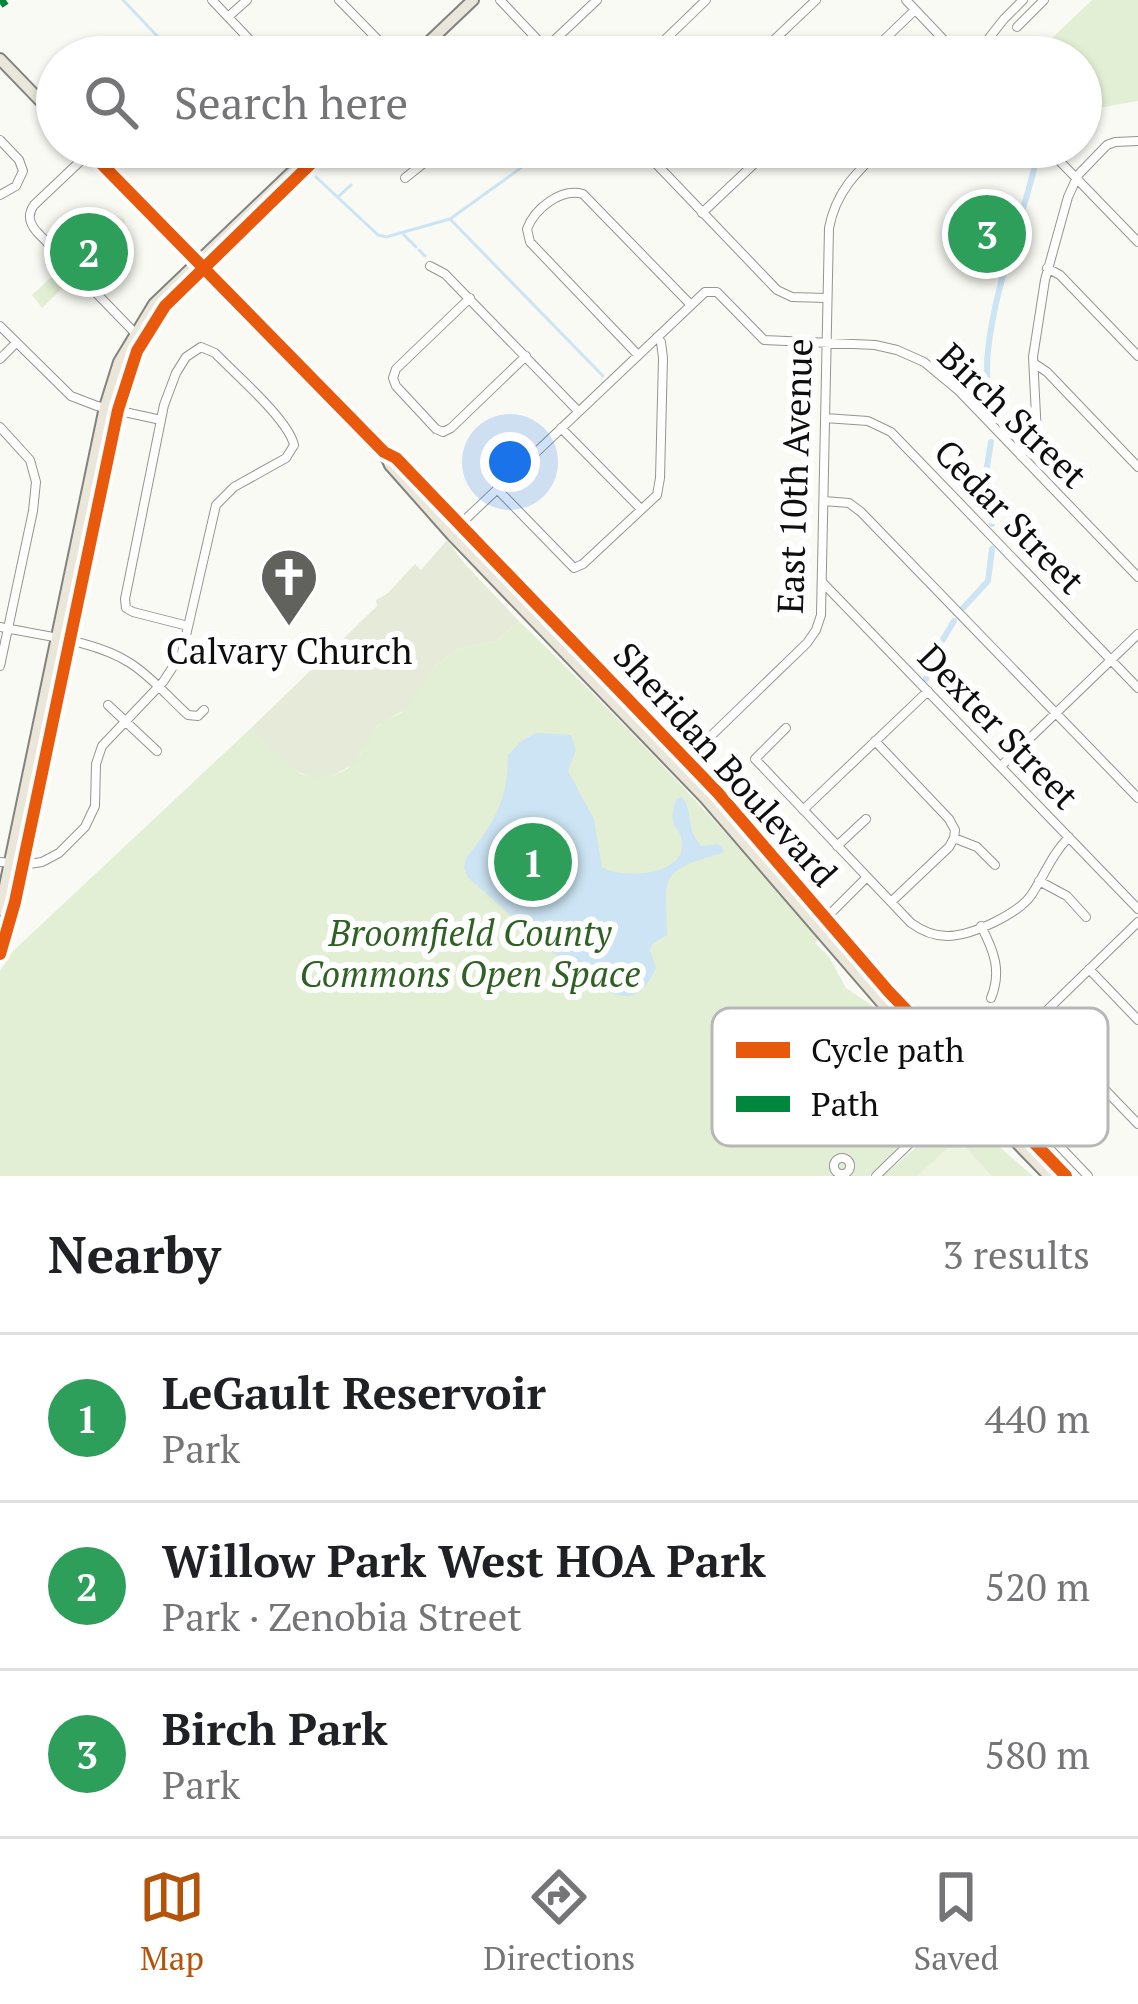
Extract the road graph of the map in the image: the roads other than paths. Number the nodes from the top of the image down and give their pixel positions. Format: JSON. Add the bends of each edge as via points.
{"nodes":[{"id":1,"x":212,"y":0,"type":"edge"},
{"id":2,"x":247,"y":0,"type":"edge"},
{"id":3,"x":339,"y":0,"type":"edge"},
{"id":4,"x":473,"y":0,"type":"edge"},
{"id":5,"x":483,"y":0,"type":"edge"},
{"id":6,"x":500,"y":0,"type":"edge"},
{"id":7,"x":597,"y":0,"type":"edge"},
{"id":8,"x":706,"y":0,"type":"edge"},
{"id":9,"x":816,"y":0,"type":"edge"},
{"id":10,"x":906,"y":0,"type":"edge"},
{"id":11,"x":1023,"y":0,"type":"edge"},
{"id":12,"x":1044,"y":0,"type":"edge"},
{"id":13,"x":915,"y":10,"type":"junction"},
{"id":14,"x":228,"y":17,"type":"junction"},
{"id":15,"x":1017,"y":27,"type":"dead end"},
{"id":16,"x":246,"y":36,"type":"edge"},
{"id":17,"x":374,"y":36,"type":"edge"},
{"id":18,"x":434,"y":36,"type":"edge"},
{"id":19,"x":445,"y":36,"type":"edge"},
{"id":20,"x":534,"y":36,"type":"edge"},
{"id":21,"x":559,"y":36,"type":"edge"},
{"id":22,"x":668,"y":36,"type":"edge"},
{"id":23,"x":778,"y":36,"type":"edge"},
{"id":24,"x":888,"y":36,"type":"edge"},
{"id":25,"x":940,"y":36,"type":"edge"},
{"id":26,"x":991,"y":36,"type":"edge"},
{"id":27,"x":0,"y":59,"type":"edge"},
{"id":28,"x":36,"y":96,"type":"edge"},
{"id":29,"x":0,"y":140,"type":"edge"},
{"id":30,"x":1138,"y":141,"type":"edge"},
{"id":31,"x":1102,"y":150,"type":"edge"},
{"id":32,"x":70,"y":168,"type":"edge"},
{"id":33,"x":107,"y":168,"type":"edge"},
{"id":34,"x":297,"y":168,"type":"edge"},
{"id":35,"x":305,"y":168,"type":"edge"},
{"id":36,"x":417,"y":168,"type":"edge"},
{"id":37,"x":659,"y":168,"type":"edge"},
{"id":38,"x":750,"y":168,"type":"edge"},
{"id":39,"x":861,"y":168,"type":"edge"},
{"id":40,"x":1066,"y":168,"type":"edge"},
{"id":41,"x":1085,"y":168,"type":"edge"},
{"id":42,"x":405,"y":178,"type":"dead end"},
{"id":43,"x":1076,"y":178,"type":"junction"},
{"id":44,"x":0,"y":196,"type":"edge"},
{"id":45,"x":702,"y":213,"type":"junction"},
{"id":46,"x":1138,"y":242,"type":"edge"},
{"id":47,"x":201,"y":263,"type":"junction"},
{"id":48,"x":430,"y":266,"type":"dead end"},
{"id":49,"x":1047,"y":268,"type":"junction"},
{"id":50,"x":470,"y":298,"type":"junction"},
{"id":51,"x":827,"y":298,"type":"junction"},
{"id":52,"x":691,"y":305,"type":"junction"},
{"id":53,"x":0,"y":326,"type":"edge"},
{"id":54,"x":134,"y":332,"type":"junction"},
{"id":55,"x":657,"y":337,"type":"junction"},
{"id":56,"x":826,"y":342,"type":"junction"},
{"id":57,"x":16,"y":343,"type":"junction"},
{"id":58,"x":638,"y":355,"type":"junction"},
{"id":59,"x":526,"y":356,"type":"junction"},
{"id":60,"x":1138,"y":356,"type":"edge"},
{"id":61,"x":0,"y":358,"type":"edge"},
{"id":62,"x":1034,"y":364,"type":"junction"},
{"id":63,"x":111,"y":408,"type":"junction"},
{"id":64,"x":578,"y":411,"type":"junction"},
{"id":65,"x":825,"y":418,"type":"junction"},
{"id":66,"x":161,"y":420,"type":"junction"},
{"id":67,"x":0,"y":427,"type":"edge"},
{"id":68,"x":561,"y":428,"type":"junction"},
{"id":69,"x":1021,"y":456,"type":"junction"},
{"id":70,"x":1138,"y":466,"type":"edge"},
{"id":71,"x":226,"y":476,"type":"dead end"},
{"id":72,"x":234,"y":487,"type":"junction"},
{"id":73,"x":497,"y":489,"type":"junction"},
{"id":74,"x":824,"y":501,"type":"junction"},
{"id":75,"x":641,"y":509,"type":"junction"},
{"id":76,"x":455,"y":529,"type":"junction"},
{"id":77,"x":1138,"y":577,"type":"edge"},
{"id":78,"x":821,"y":582,"type":"junction"},
{"id":79,"x":188,"y":626,"type":"junction"},
{"id":80,"x":4,"y":628,"type":"edge"},
{"id":81,"x":1138,"y":634,"type":"edge"},
{"id":82,"x":63,"y":640,"type":"junction"},
{"id":83,"x":1111,"y":660,"type":"junction"},
{"id":84,"x":0,"y":666,"type":"edge"},
{"id":85,"x":158,"y":686,"type":"junction"},
{"id":86,"x":1138,"y":688,"type":"edge"},
{"id":87,"x":928,"y":691,"type":"junction"},
{"id":88,"x":108,"y":705,"type":"dead end"},
{"id":89,"x":204,"y":710,"type":"dead end"},
{"id":90,"x":1056,"y":713,"type":"junction"},
{"id":91,"x":124,"y":720,"type":"junction"},
{"id":92,"x":787,"y":728,"type":"dead end"},
{"id":93,"x":875,"y":741,"type":"junction"},
{"id":94,"x":157,"y":751,"type":"dead end"},
{"id":95,"x":682,"y":764,"type":"junction"},
{"id":96,"x":1001,"y":766,"type":"junction"},
{"id":97,"x":1138,"y":798,"type":"edge"},
{"id":98,"x":803,"y":810,"type":"junction"},
{"id":99,"x":866,"y":818,"type":"dead end"},
{"id":100,"x":955,"y":838,"type":"junction"},
{"id":101,"x":1069,"y":838,"type":"junction"},
{"id":102,"x":837,"y":846,"type":"junction"},
{"id":103,"x":11,"y":863,"type":"edge"},
{"id":104,"x":995,"y":866,"type":"dead end"},
{"id":105,"x":867,"y":877,"type":"junction"},
{"id":106,"x":1039,"y":881,"type":"junction"},
{"id":107,"x":891,"y":902,"type":"junction"},
{"id":108,"x":1138,"y":909,"type":"edge"},
{"id":109,"x":0,"y":910,"type":"edge"},
{"id":110,"x":1086,"y":917,"type":"dead end"},
{"id":111,"x":1138,"y":922,"type":"edge"},
{"id":112,"x":821,"y":923,"type":"junction"},
{"id":113,"x":981,"y":926,"type":"junction"},
{"id":114,"x":0,"y":954,"type":"edge"},
{"id":115,"x":1090,"y":969,"type":"junction"},
{"id":116,"x":991,"y":998,"type":"dead end"},
{"id":117,"x":904,"y":1008,"type":"edge"},
{"id":118,"x":1049,"y":1008,"type":"edge"},
{"id":119,"x":1138,"y":1020,"type":"edge"},
{"id":120,"x":1108,"y":1093,"type":"edge"},
{"id":121,"x":1138,"y":1124,"type":"edge"},
{"id":122,"x":908,"y":1146,"type":"edge"},
{"id":123,"x":1022,"y":1146,"type":"edge"},
{"id":124,"x":1034,"y":1146,"type":"edge"},
{"id":125,"x":1059,"y":1146,"type":"edge"},
{"id":126,"x":876,"y":1176,"type":"edge"},
{"id":127,"x":1048,"y":1176,"type":"edge"},
{"id":128,"x":1066,"y":1176,"type":"edge"},
{"id":129,"x":1088,"y":1176,"type":"edge"}],
"edges":[{"from":1,"to":14,"type":"street"},
{"from":2,"to":14,"type":"street"},
{"from":3,"to":17,"type":"street"},
{"from":4,"to":18,"type":"main road"},
{"from":5,"to":19,"type":"main road"},
{"from":6,"to":20,"type":"street"},
{"from":7,"to":21,"type":"street"},
{"from":8,"to":22,"type":"street"},
{"from":9,"to":23,"type":"street"},
{"from":10,"to":13,"type":"street"},
{"from":11,"to":26,"type":"street"},
{"from":12,"to":15,"type":"street"},
{"from":13,"to":24,"type":"street"},
{"from":13,"to":25,"type":"street"},
{"from":14,"to":16,"type":"street"},
{"from":27,"to":28,"type":"main road"},
{"from":29,"to":44,"type":"street","via":[[23,171]]},
{"from":30,"to":31,"type":"street"},
{"from":32,"to":54,"type":"street","via":[[34,206],[30,222]]},
{"from":33,"to":47,"type":"main road","name":"Sheridan Boulevard"},
{"from":34,"to":47,"type":"main road"},
{"from":35,"to":47,"type":"main road"},
{"from":36,"to":42,"type":"street"},
{"from":37,"to":45,"type":"street"},
{"from":38,"to":45,"type":"street"},
{"from":39,"to":51,"type":"street","name":"East 10th Avenue","via":[[833,209]]},
{"from":40,"to":43,"type":"street"},
{"from":41,"to":43,"type":"street"},
{"from":43,"to":46,"type":"street"},
{"from":43,"to":49,"type":"street"},
{"from":45,"to":51,"type":"street","via":[[777,290]]},
{"from":47,"to":54,"type":"main road"},
{"from":47,"to":63,"type":"main road","via":[[150,328]]},
{"from":47,"to":76,"type":"main road","name":"Sheridan Boulevard"},
{"from":48,"to":50,"type":"street"},
{"from":49,"to":60,"type":"street"},
{"from":49,"to":62,"type":"street"},
{"from":50,"to":59,"type":"street"},
{"from":50,"to":59,"type":"street","via":[[393,378],[436,429],[451,428]]},
{"from":51,"to":56,"type":"street","name":"East 10th Avenue"},
{"from":52,"to":55,"type":"street"},
{"from":52,"to":56,"type":"street","name":"Birch Street","via":[[716,291],[764,340]]},
{"from":52,"to":58,"type":"street","via":[[583,194],[571,191],[543,207],[529,222],[530,242]]},
{"from":53,"to":57,"type":"street"},
{"from":54,"to":63,"type":"main road"},
{"from":55,"to":58,"type":"street"},
{"from":55,"to":75,"type":"street","via":[[660,478],[658,493]]},
{"from":56,"to":65,"type":"street","name":"East 10th Avenue"},
{"from":56,"to":69,"type":"street","name":"Birch Street","via":[[880,346],[924,362]]},
{"from":57,"to":61,"type":"street"},
{"from":57,"to":63,"type":"street","via":[[70,396]]},
{"from":58,"to":64,"type":"street"},
{"from":59,"to":64,"type":"street"},
{"from":62,"to":69,"type":"street","via":[[1038,430]]},
{"from":62,"to":70,"type":"street"},
{"from":63,"to":66,"type":"street"},
{"from":63,"to":82,"type":"main road"},
{"from":64,"to":68,"type":"street"},
{"from":65,"to":74,"type":"street","name":"East 10th Avenue"},
{"from":65,"to":83,"type":"street","name":"Cedar Street","via":[[868,421],[890,432]]},
{"from":66,"to":72,"type":"street","via":[[186,357],[201,345],[215,353],[298,446]]},
{"from":66,"to":79,"type":"street","via":[[124,609]]},
{"from":67,"to":80,"type":"street","via":[[32,466],[36,495]]},
{"from":68,"to":73,"type":"street"},
{"from":68,"to":75,"type":"street"},
{"from":69,"to":77,"type":"street","name":"Birch Street"},
{"from":71,"to":72,"type":"street"},
{"from":72,"to":79,"type":"street","via":[[212,513]]},
{"from":73,"to":75,"type":"street","via":[[574,568]]},
{"from":73,"to":76,"type":"street"},
{"from":74,"to":78,"type":"street","name":"East 10th Avenue"},
{"from":74,"to":90,"type":"street","via":[[862,512]]},
{"from":76,"to":95,"type":"main road","name":"Sheridan Boulevard"},
{"from":78,"to":87,"type":"street","name":"Dexter Street"},
{"from":78,"to":95,"type":"street","name":"East 10th Avenue","via":[[814,634]]},
{"from":79,"to":85,"type":"street","via":[[179,658]]},
{"from":80,"to":82,"type":"street"},
{"from":80,"to":84,"type":"street"},
{"from":81,"to":83,"type":"street"},
{"from":82,"to":85,"type":"street","via":[[128,662]]},
{"from":82,"to":103,"type":"main road"},
{"from":83,"to":86,"type":"street","name":"Cedar Street"},
{"from":83,"to":90,"type":"street"},
{"from":85,"to":89,"type":"street","via":[[188,716]]},
{"from":85,"to":91,"type":"street"},
{"from":87,"to":93,"type":"street"},
{"from":87,"to":96,"type":"street","name":"Dexter Street"},
{"from":88,"to":91,"type":"street"},
{"from":90,"to":96,"type":"street"},
{"from":90,"to":97,"type":"street"},
{"from":91,"to":94,"type":"street"},
{"from":91,"to":103,"type":"street","via":[[99,751],[99,808],[85,826],[42,862]]},
{"from":92,"to":98,"type":"street","via":[[755,759]]},
{"from":93,"to":98,"type":"street"},
{"from":93,"to":100,"type":"street","via":[[954,825]]},
{"from":95,"to":112,"type":"main road","name":"Sheridan Boulevard","via":[[754,832]]},
{"from":96,"to":101,"type":"street","name":"Dexter Street"},
{"from":98,"to":102,"type":"street"},
{"from":99,"to":102,"type":"street"},
{"from":100,"to":104,"type":"street"},
{"from":100,"to":107,"type":"street"},
{"from":101,"to":106,"type":"street"},
{"from":101,"to":108,"type":"street","name":"Dexter Street"},
{"from":102,"to":105,"type":"street"},
{"from":103,"to":109,"type":"main road"},
{"from":103,"to":114,"type":"main road"},
{"from":105,"to":107,"type":"street"},
{"from":105,"to":112,"type":"street"},
{"from":106,"to":110,"type":"street"},
{"from":106,"to":113,"type":"street","via":[[1017,910]]},
{"from":107,"to":113,"type":"street","via":[[927,932],[946,936]]},
{"from":111,"to":115,"type":"street"},
{"from":112,"to":117,"type":"main road","name":"Sheridan Boulevard"},
{"from":113,"to":116,"type":"street","via":[[997,964]]},
{"from":115,"to":118,"type":"street"},
{"from":115,"to":119,"type":"street"},
{"from":120,"to":121,"type":"street"},
{"from":122,"to":126,"type":"street"},
{"from":123,"to":127,"type":"main road","name":"Sheridan Boulevard"},
{"from":124,"to":128,"type":"main road","name":"Sheridan Boulevard"},
{"from":125,"to":129,"type":"street"}]}
